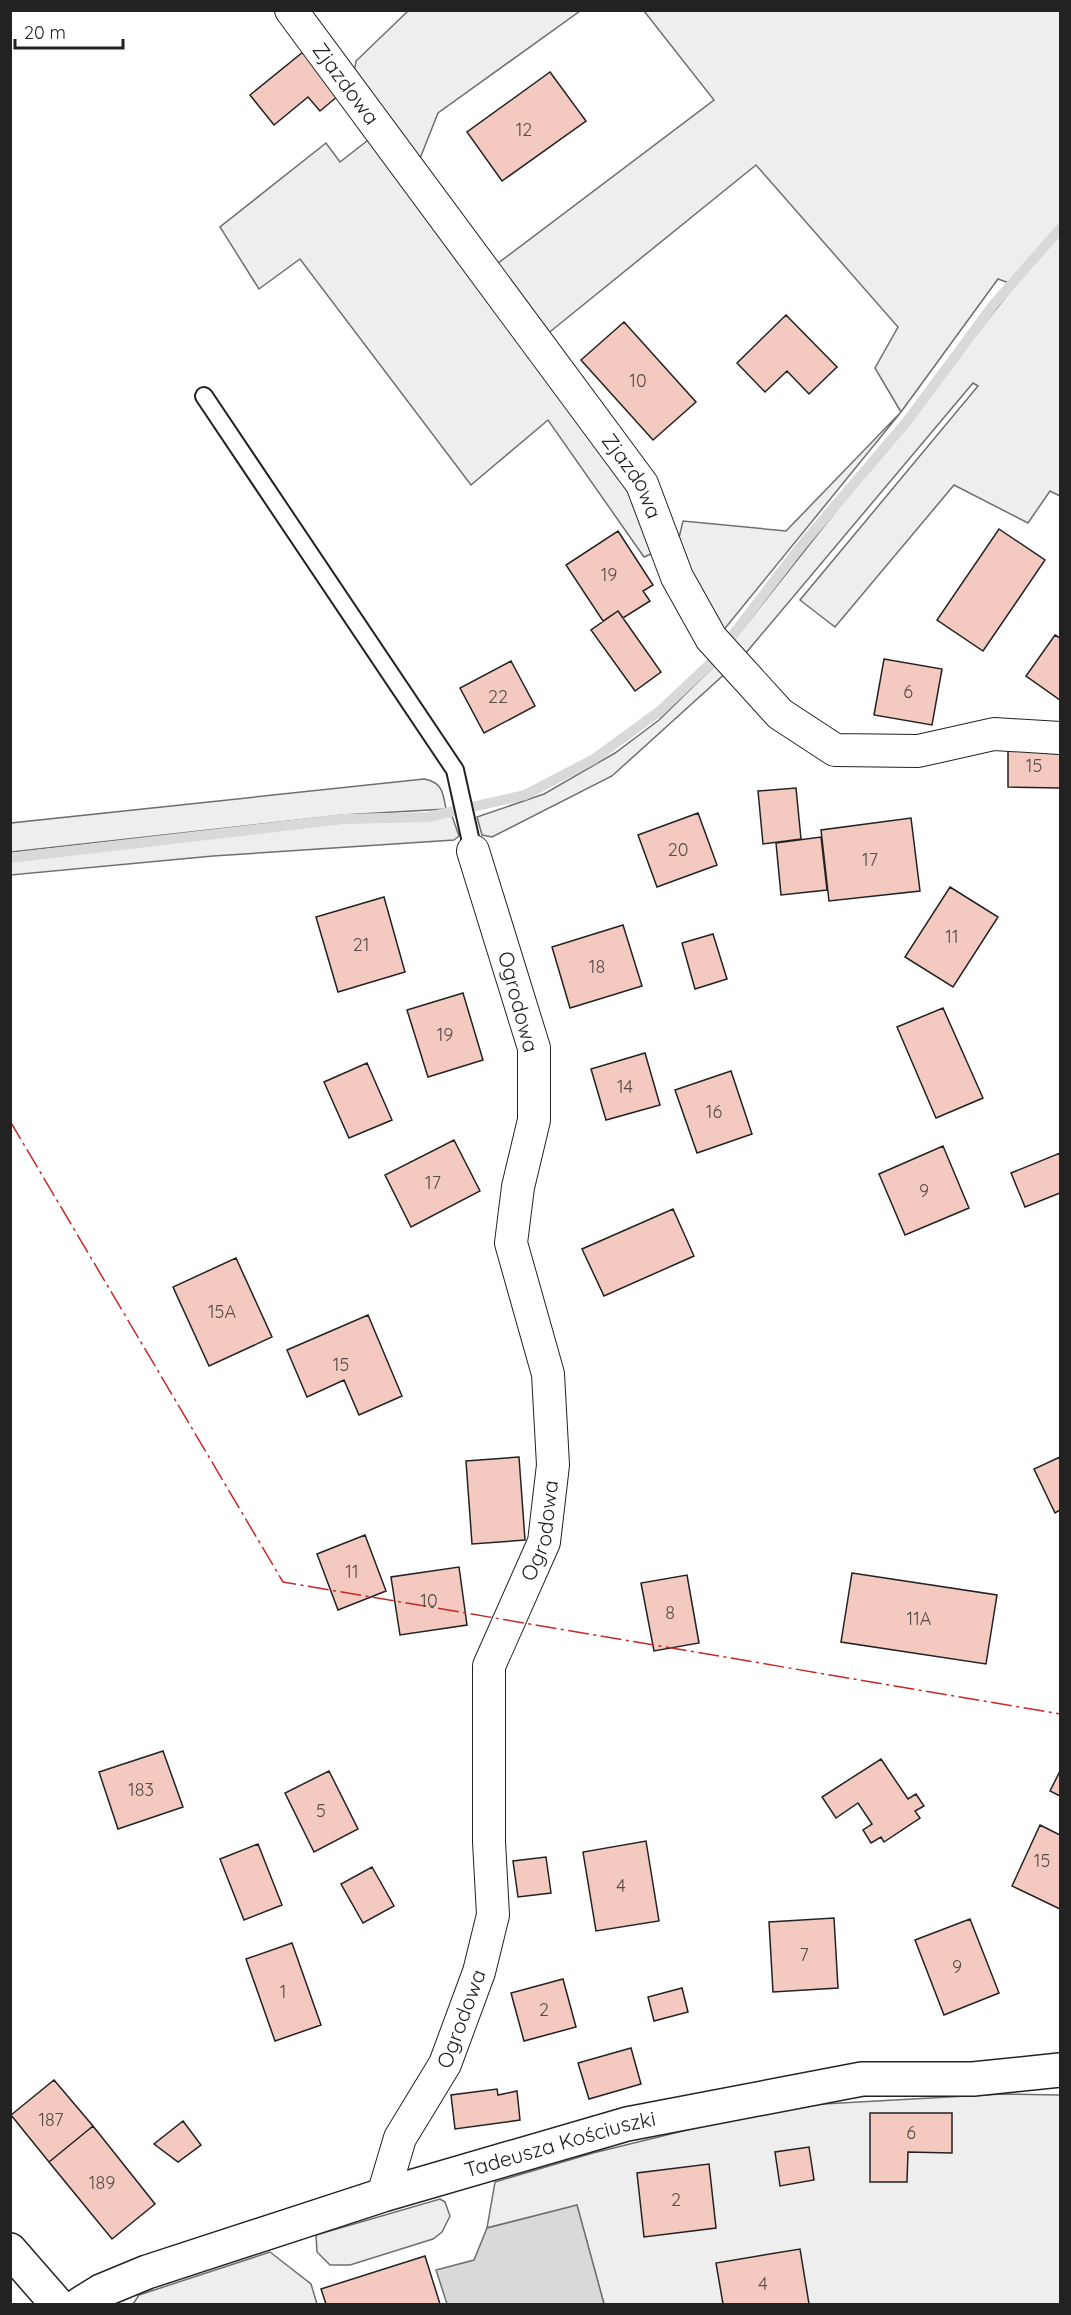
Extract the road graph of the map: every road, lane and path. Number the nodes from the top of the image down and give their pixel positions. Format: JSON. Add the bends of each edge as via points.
{"nodes":[{"id":1,"x":291,"y":10,"type":"edge"},
{"id":2,"x":204,"y":396,"type":"dead end"},
{"id":3,"x":1060,"y":738,"type":"edge"},
{"id":4,"x":471,"y":842,"type":"joint"},
{"id":5,"x":1060,"y":2070,"type":"edge"},
{"id":6,"x":383,"y":2195,"type":"junction"},
{"id":7,"x":10,"y":2250,"type":"edge"},
{"id":8,"x":57,"y":2304,"type":"edge"},
{"id":9,"x":80,"y":2304,"type":"edge"}],
"edges":[{"from":1,"to":3,"type":"street","name":"Zjazdowa","via":[[642,484],[677,578],[711,638],[780,714],[835,750],[918,751],[994,734]]},
{"from":2,"to":4,"type":"lane","via":[[454,770]]},
{"from":4,"to":6,"type":"street","name":"Ogrodowa","via":[[534,1048],[534,1120],[518,1187],[511,1243],[548,1374],[552,1465],[544,1542],[489,1665],[493,1915],[479,1972],[445,2064],[400,2138]]},
{"from":5,"to":6,"type":"street","name":"Tadeusza Kościuszki","via":[[974,2079],[862,2079],[627,2124]]},
{"from":6,"to":9,"type":"street","name":"Tadeusza Kościuszki","via":[[147,2272]]},
{"from":7,"to":8,"type":"street"}]}
